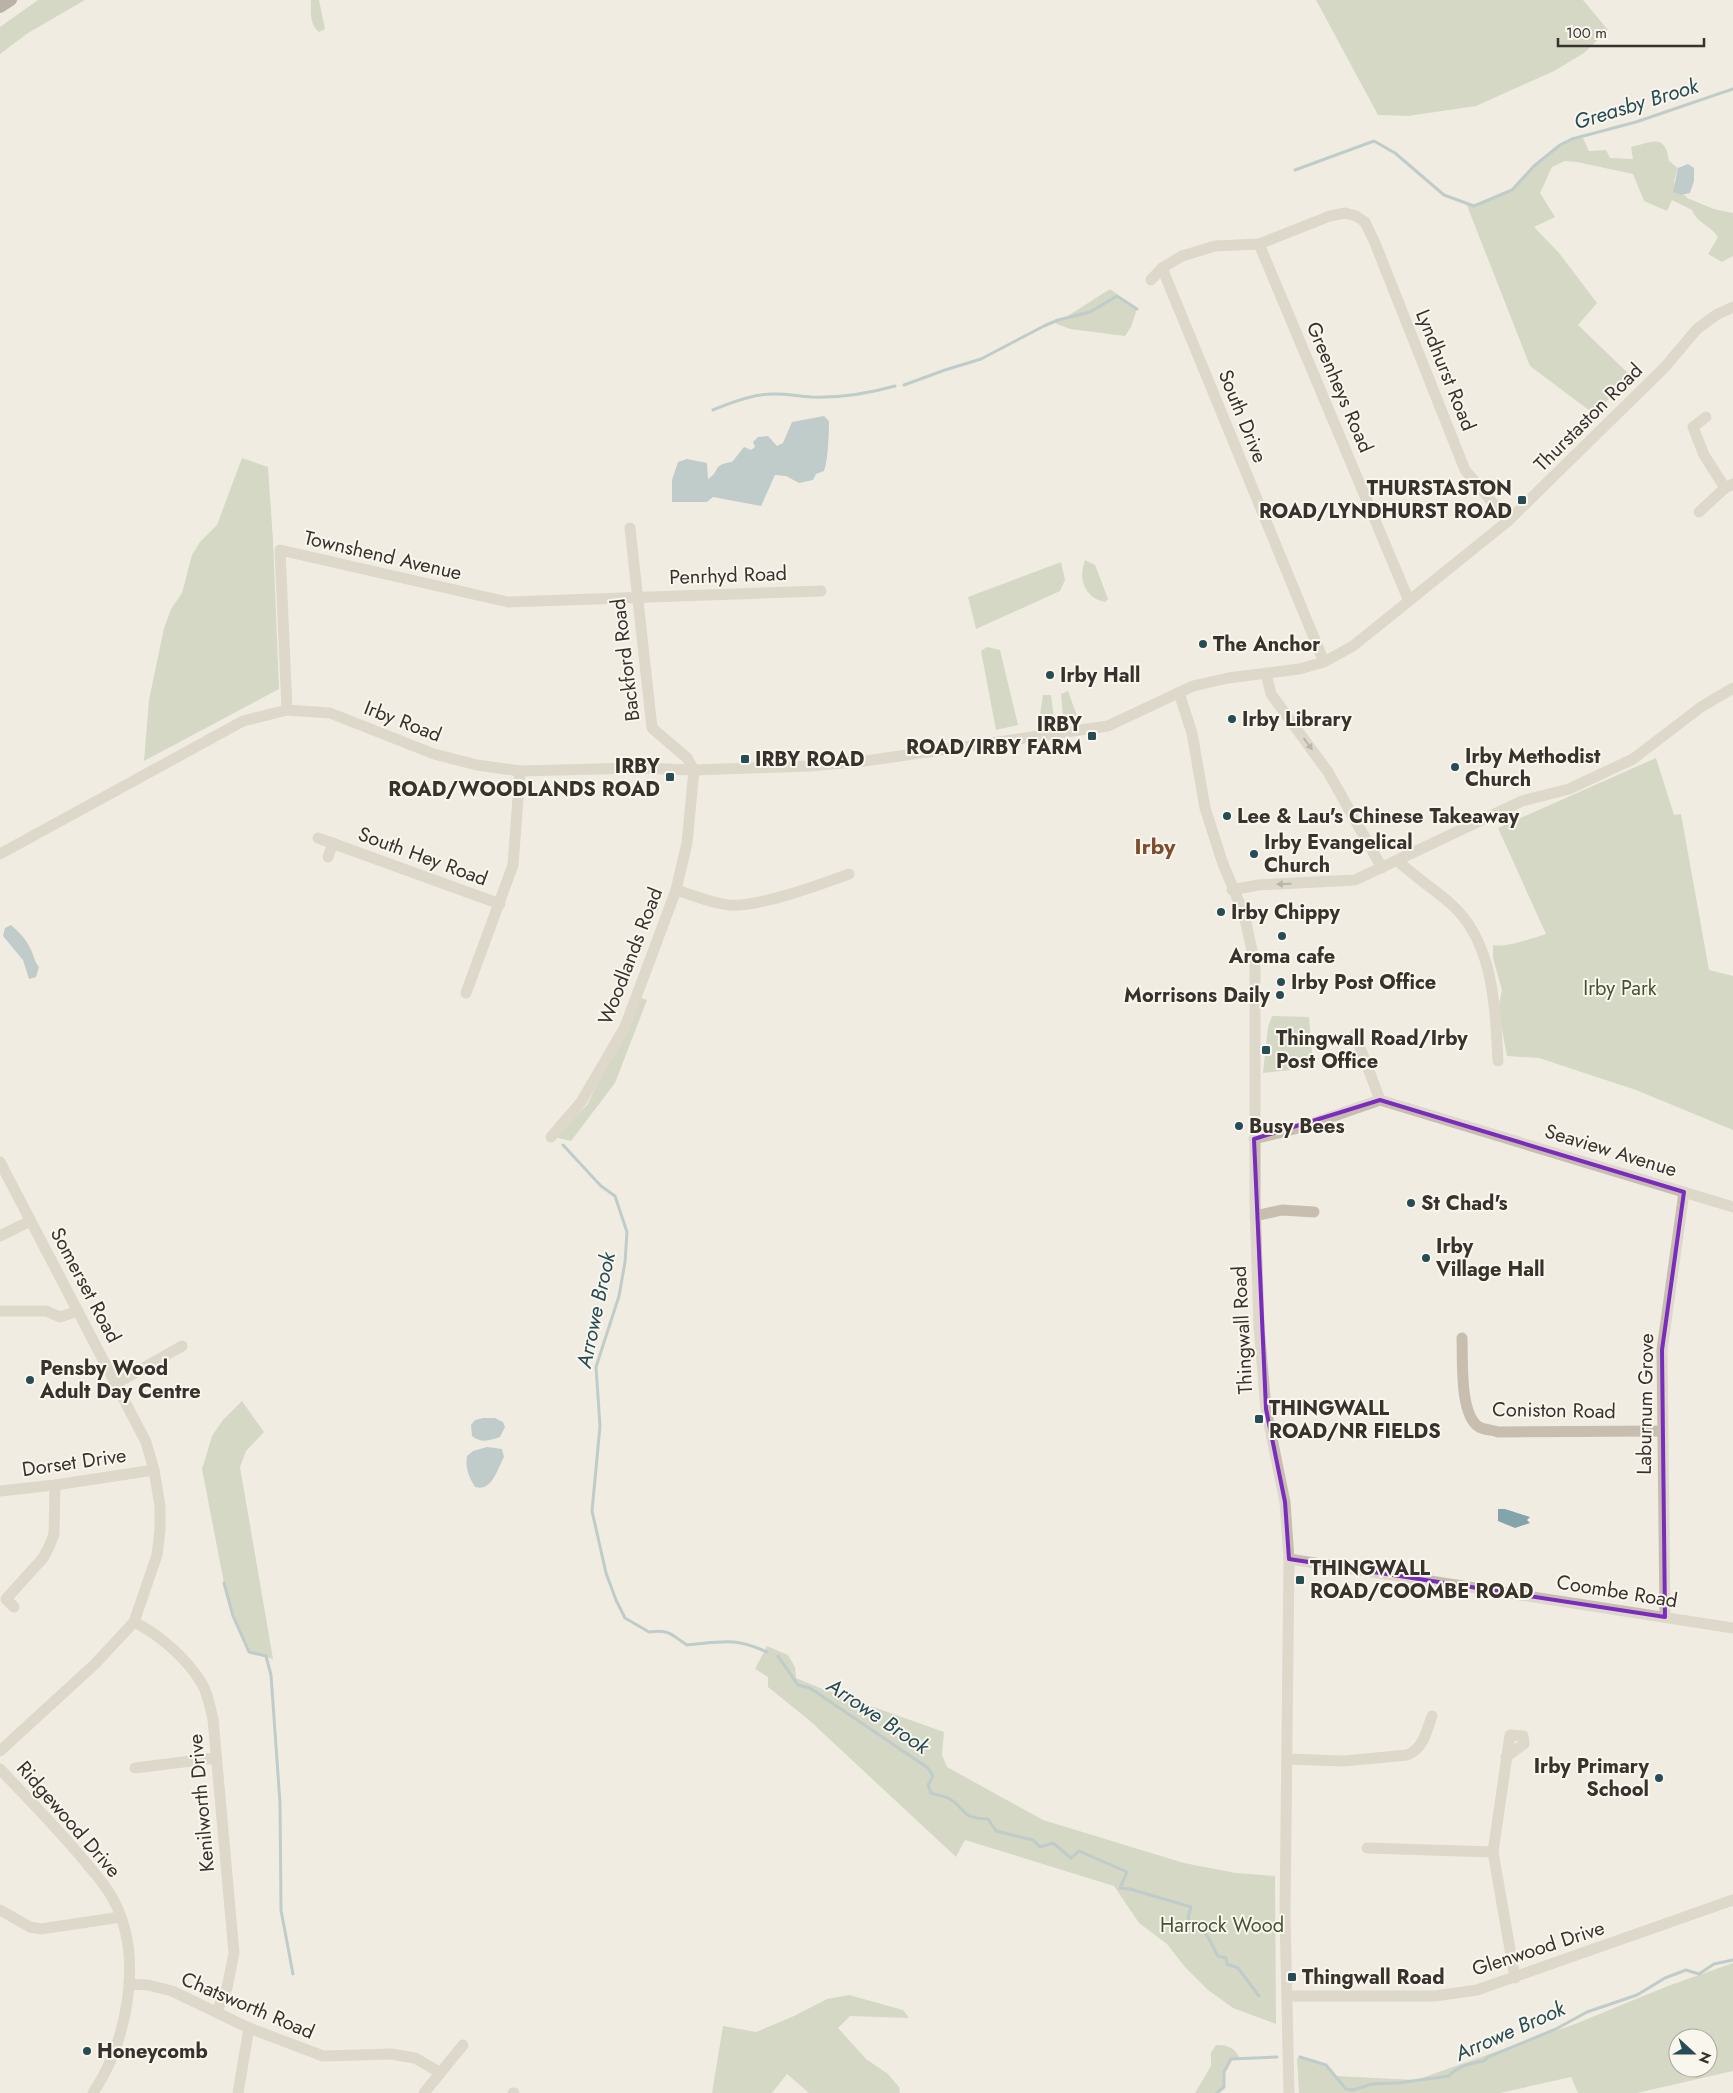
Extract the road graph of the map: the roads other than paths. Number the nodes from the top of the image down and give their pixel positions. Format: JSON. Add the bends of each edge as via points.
{"nodes":[{"id":1,"x":10,"y":0,"type":"edge"},
{"id":2,"x":0,"y":7,"type":"edge"},
{"id":3,"x":1259,"y":244,"type":"junction"},
{"id":4,"x":1162,"y":268,"type":"junction"},
{"id":5,"x":1151,"y":280,"type":"dead end"},
{"id":6,"x":1733,"y":308,"type":"edge"},
{"id":7,"x":1706,"y":417,"type":"dead end"},
{"id":8,"x":1729,"y":486,"type":"edge"},
{"id":9,"x":1698,"y":512,"type":"dead end"},
{"id":10,"x":1508,"y":521,"type":"junction"},
{"id":11,"x":630,"y":528,"type":"dead end"},
{"id":12,"x":821,"y":591,"type":"dead end"},
{"id":13,"x":636,"y":596,"type":"junction"},
{"id":14,"x":1409,"y":601,"type":"junction"},
{"id":15,"x":1324,"y":662,"type":"junction"},
{"id":16,"x":1266,"y":673,"type":"junction"},
{"id":17,"x":1733,"y":688,"type":"edge"},
{"id":18,"x":1180,"y":694,"type":"junction"},
{"id":19,"x":287,"y":710,"type":"junction"},
{"id":20,"x":694,"y":770,"type":"junction"},
{"id":21,"x":520,"y":771,"type":"junction"},
{"id":22,"x":318,"y":838,"type":"dead end"},
{"id":23,"x":333,"y":843,"type":"junction"},
{"id":24,"x":0,"y":854,"type":"edge"},
{"id":25,"x":328,"y":856,"type":"dead end"},
{"id":26,"x":1398,"y":861,"type":"junction"},
{"id":27,"x":1382,"y":868,"type":"junction"},
{"id":28,"x":849,"y":874,"type":"dead end"},
{"id":29,"x":676,"y":890,"type":"junction"},
{"id":30,"x":1232,"y":890,"type":"junction"},
{"id":31,"x":500,"y":904,"type":"junction"},
{"id":32,"x":466,"y":993,"type":"dead end"},
{"id":33,"x":1355,"y":1034,"type":"dead end"},
{"id":34,"x":1498,"y":1061,"type":"dead end"},
{"id":35,"x":1380,"y":1100,"type":"junction"},
{"id":36,"x":551,"y":1137,"type":"dead end"},
{"id":37,"x":1254,"y":1139,"type":"junction"},
{"id":38,"x":0,"y":1162,"type":"edge"},
{"id":39,"x":1684,"y":1192,"type":"junction"},
{"id":40,"x":1733,"y":1207,"type":"edge"},
{"id":41,"x":1314,"y":1212,"type":"dead end"},
{"id":42,"x":1255,"y":1216,"type":"junction"},
{"id":43,"x":30,"y":1221,"type":"junction"},
{"id":44,"x":0,"y":1236,"type":"edge"},
{"id":45,"x":0,"y":1311,"type":"edge"},
{"id":46,"x":78,"y":1311,"type":"junction"},
{"id":47,"x":1462,"y":1338,"type":"dead end"},
{"id":48,"x":182,"y":1346,"type":"dead end"},
{"id":49,"x":117,"y":1383,"type":"junction"},
{"id":50,"x":1661,"y":1431,"type":"junction"},
{"id":51,"x":154,"y":1470,"type":"junction"},
{"id":52,"x":55,"y":1485,"type":"junction"},
{"id":53,"x":0,"y":1491,"type":"edge"},
{"id":54,"x":1289,"y":1558,"type":"junction"},
{"id":55,"x":14,"y":1607,"type":"dead end"},
{"id":56,"x":1665,"y":1617,"type":"junction"},
{"id":57,"x":134,"y":1622,"type":"junction"},
{"id":58,"x":1733,"y":1628,"type":"edge"},
{"id":59,"x":1433,"y":1716,"type":"dead end"},
{"id":60,"x":0,"y":1751,"type":"edge"},
{"id":61,"x":1506,"y":1757,"type":"dead end"},
{"id":62,"x":215,"y":1758,"type":"junction"},
{"id":63,"x":1288,"y":1759,"type":"junction"},
{"id":64,"x":135,"y":1768,"type":"dead end"},
{"id":65,"x":0,"y":1769,"type":"edge"},
{"id":66,"x":1367,"y":1848,"type":"dead end"},
{"id":67,"x":1492,"y":1852,"type":"junction"},
{"id":68,"x":1733,"y":1900,"type":"edge"},
{"id":69,"x":0,"y":1910,"type":"edge"},
{"id":70,"x":121,"y":1917,"type":"junction"},
{"id":71,"x":1515,"y":1978,"type":"junction"},
{"id":72,"x":129,"y":1984,"type":"junction"},
{"id":73,"x":1287,"y":1996,"type":"junction"},
{"id":74,"x":217,"y":2011,"type":"junction"},
{"id":75,"x":249,"y":2028,"type":"junction"},
{"id":76,"x":463,"y":2045,"type":"dead end"},
{"id":77,"x":439,"y":2072,"type":"junction"},
{"id":78,"x":93,"y":2093,"type":"edge"},
{"id":79,"x":238,"y":2093,"type":"edge"},
{"id":80,"x":424,"y":2093,"type":"edge"},
{"id":81,"x":1289,"y":2093,"type":"edge"}],
"edges":[{"from":1,"to":2,"type":"main road"},
{"from":3,"to":4,"type":"street","via":[[1215,246],[1182,256]]},
{"from":3,"to":10,"type":"street","name":"Lyndhurst Road","via":[[1330,216],[1345,213],[1365,222],[1465,470]]},
{"from":3,"to":14,"type":"street","name":"Greenheys Road"},
{"from":4,"to":5,"type":"street"},
{"from":4,"to":15,"type":"street","name":"South Drive"},
{"from":6,"to":10,"type":"street","name":"Thurstaston Road","via":[[1716,314],[1697,330],[1665,367]]},
{"from":7,"to":8,"type":"street","via":[[1693,426],[1704,455]]},
{"from":8,"to":9,"type":"street"},
{"from":10,"to":14,"type":"street","name":"Thurstaston Road"},
{"from":11,"to":13,"type":"street","name":"Backford Road"},
{"from":12,"to":13,"type":"street","name":"Penrhyd Road"},
{"from":13,"to":19,"type":"street","name":"Townshend Avenue","via":[[508,602],[280,550]]},
{"from":13,"to":20,"type":"street","name":"Backford Road","via":[[652,728],[687,758]]},
{"from":14,"to":15,"type":"street","name":"Thurstaston Road","via":[[1354,646]]},
{"from":15,"to":16,"type":"street","name":"Thurstaston Road"},
{"from":16,"to":18,"type":"street","name":"Thurstaston Road","via":[[1193,686]]},
{"from":16,"to":27,"type":"street","one_way":true,"via":[[1272,694],[1328,772]]},
{"from":17,"to":26,"type":"street","via":[[1701,707],[1633,759],[1569,789],[1522,802]]},
{"from":18,"to":20,"type":"street","name":"Irby Road","via":[[1108,726],[1052,735],[865,761]]},
{"from":18,"to":30,"type":"street","name":"Thingwall Road","via":[[1192,733],[1205,808]]},
{"from":19,"to":21,"type":"street","name":"Irby Road","via":[[330,714],[434,754]]},
{"from":19,"to":24,"type":"street","name":"Irby Road","via":[[243,721]]},
{"from":20,"to":21,"type":"street","name":"Irby Road"},
{"from":20,"to":29,"type":"street","name":"Woodlands Road","via":[[687,843]]},
{"from":21,"to":31,"type":"street","via":[[513,865]]},
{"from":22,"to":23,"type":"street","name":"South Hey Road"},
{"from":23,"to":25,"type":"street","name":"South Hey Road"},
{"from":23,"to":31,"type":"street","name":"South Hey Road"},
{"from":26,"to":27,"type":"street"},
{"from":26,"to":34,"type":"street","via":[[1452,905],[1471,927],[1481,947],[1487,963]]},
{"from":27,"to":30,"type":"street","one_way":true,"via":[[1355,880],[1258,885]]},
{"from":28,"to":29,"type":"street","via":[[800,891],[730,905]]},
{"from":29,"to":36,"type":"street","name":"Woodlands Road","via":[[625,1028],[581,1102]]},
{"from":30,"to":37,"type":"street","name":"Thingwall Road","via":[[1244,914],[1256,975]]},
{"from":31,"to":32,"type":"street"},
{"from":33,"to":35,"type":"street"},
{"from":35,"to":37,"type":"street","via":[[1302,1127]]},
{"from":35,"to":39,"type":"street","name":"Seaview Avenue"},
{"from":37,"to":42,"type":"street","name":"Thingwall Road"},
{"from":38,"to":43,"type":"street","name":"Somerset Road"},
{"from":39,"to":40,"type":"street","name":"Seaview Avenue"},
{"from":39,"to":50,"type":"street","name":"Laburnum Grove","via":[[1662,1350]]},
{"from":41,"to":42,"type":"street","via":[[1282,1210]]},
{"from":42,"to":54,"type":"street","name":"Thingwall Road","via":[[1266,1409],[1285,1502]]},
{"from":43,"to":44,"type":"street"},
{"from":43,"to":46,"type":"street","name":"Somerset Road"},
{"from":45,"to":46,"type":"street","via":[[46,1311],[60,1317]]},
{"from":46,"to":49,"type":"street","name":"Somerset Road"},
{"from":47,"to":50,"type":"street","name":"Coniston Road","via":[[1466,1405],[1479,1426],[1498,1432]]},
{"from":48,"to":49,"type":"street"},
{"from":49,"to":51,"type":"street","name":"Somerset Road","via":[[146,1442]]},
{"from":50,"to":56,"type":"street","name":"Laburnum Grove"},
{"from":51,"to":52,"type":"street","name":"Dorset Drive"},
{"from":51,"to":57,"type":"street","name":"Somerset Road","via":[[160,1506],[158,1555]]},
{"from":52,"to":53,"type":"street","name":"Dorset Drive"},
{"from":52,"to":55,"type":"street","via":[[54,1534],[43,1558],[6,1599]]},
{"from":54,"to":56,"type":"street","name":"Coombe Road"},
{"from":54,"to":63,"type":"street","name":"Thingwall Road"},
{"from":56,"to":58,"type":"street","name":"Coombe Road"},
{"from":57,"to":60,"type":"street","name":"Somerset Road","via":[[95,1664]]},
{"from":57,"to":62,"type":"street","name":"Kenilworth Drive","via":[[168,1646],[202,1683],[213,1719]]},
{"from":59,"to":63,"type":"street","via":[[1421,1745],[1407,1755],[1344,1761]]},
{"from":61,"to":67,"type":"street"},
{"from":62,"to":64,"type":"street"},
{"from":62,"to":74,"type":"street","name":"Kenilworth Drive","via":[[234,1953],[227,1988]]},
{"from":63,"to":73,"type":"street","name":"Thingwall Road"},
{"from":65,"to":70,"type":"street","name":"Ridgewood Drive","via":[[85,1862],[114,1900]]},
{"from":66,"to":67,"type":"street"},
{"from":67,"to":71,"type":"street"},
{"from":68,"to":71,"type":"street","name":"Glenwood Drive"},
{"from":69,"to":70,"type":"street","via":[[30,1927],[42,1929]]},
{"from":70,"to":72,"type":"street","name":"Ridgewood Drive","via":[[128,1949]]},
{"from":71,"to":73,"type":"street","name":"Glenwood Drive","via":[[1477,1990],[1435,1996]]},
{"from":72,"to":74,"type":"street","name":"Chatsworth Road","via":[[172,1991]]},
{"from":72,"to":78,"type":"street","name":"Ridgewood Drive","via":[[122,2034]]},
{"from":73,"to":81,"type":"street","name":"Thingwall Road"},
{"from":74,"to":75,"type":"street","name":"Chatsworth Road"},
{"from":75,"to":77,"type":"street","name":"Chatsworth Road","via":[[323,2056],[391,2054],[414,2058]]},
{"from":75,"to":79,"type":"street"},
{"from":76,"to":77,"type":"street"},
{"from":77,"to":80,"type":"street"}]}
